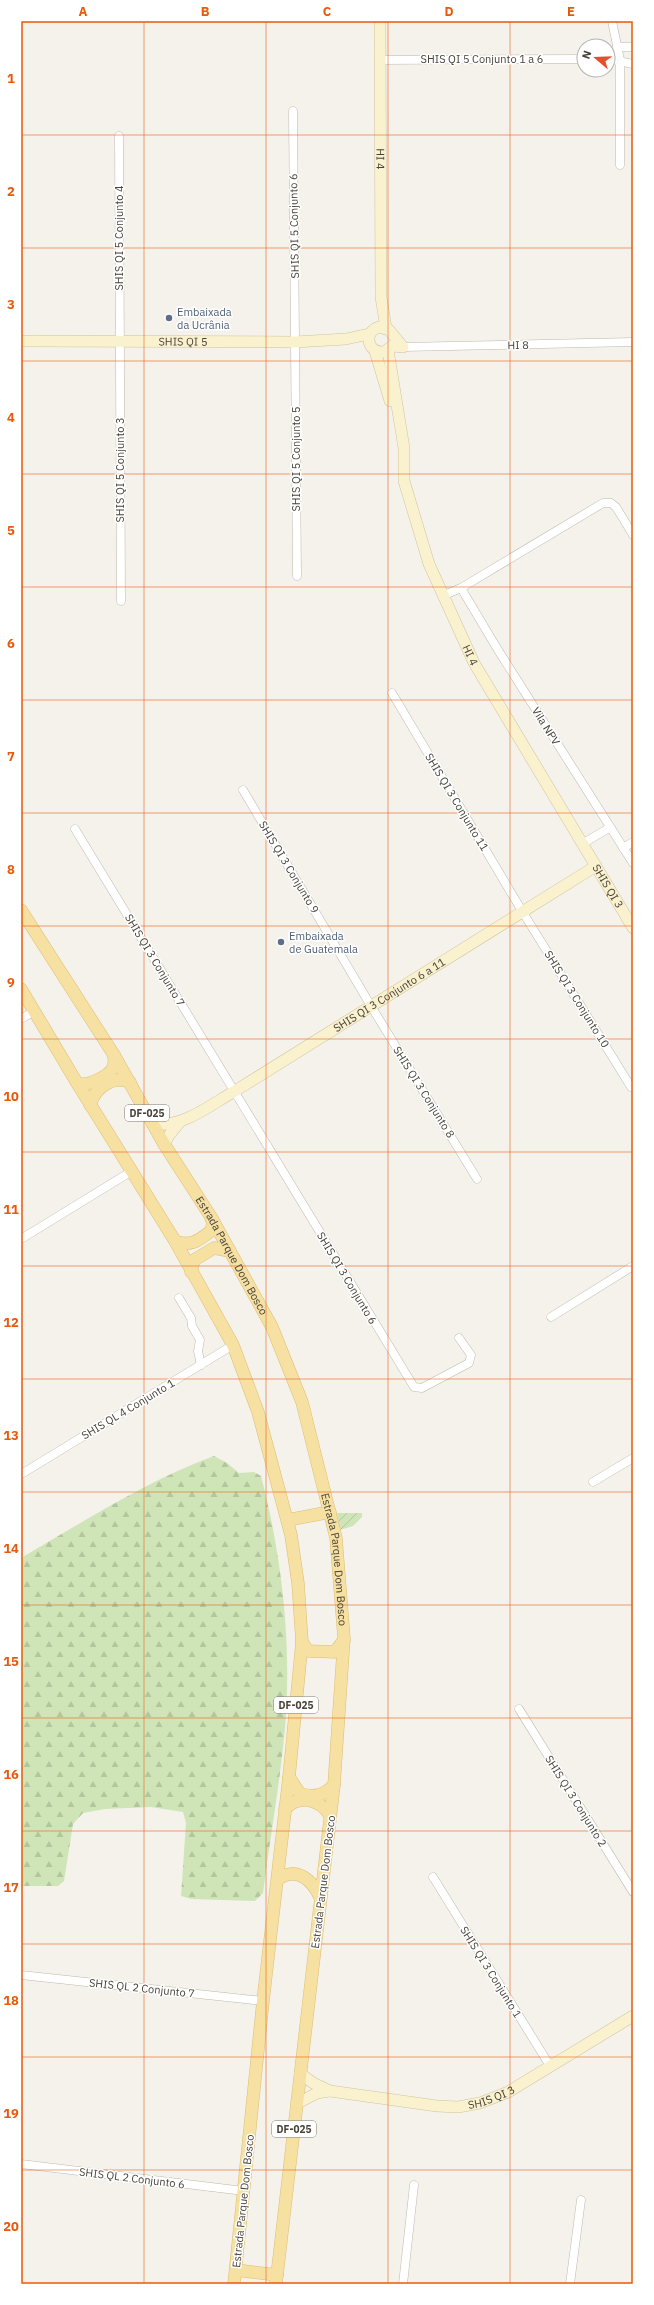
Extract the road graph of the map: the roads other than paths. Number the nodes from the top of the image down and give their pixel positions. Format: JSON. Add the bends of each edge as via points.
{"nodes":[{"id":1,"x":380,"y":21,"type":"edge"},
{"id":2,"x":612,"y":21,"type":"edge"},
{"id":3,"x":617,"y":47,"type":"junction"},
{"id":4,"x":633,"y":47,"type":"edge"},
{"id":5,"x":576,"y":59,"type":"edge"},
{"id":6,"x":380,"y":60,"type":"junction"},
{"id":7,"x":616,"y":60,"type":"edge"},
{"id":8,"x":620,"y":60,"type":"junction"},
{"id":9,"x":633,"y":64,"type":"edge"},
{"id":10,"x":293,"y":111,"type":"dead end"},
{"id":11,"x":119,"y":136,"type":"dead end"},
{"id":12,"x":620,"y":165,"type":"dead end"},
{"id":13,"x":375,"y":337,"type":"junction"},
{"id":14,"x":120,"y":340,"type":"junction"},
{"id":15,"x":21,"y":341,"type":"edge"},
{"id":16,"x":295,"y":342,"type":"junction"},
{"id":17,"x":633,"y":342,"type":"edge"},
{"id":18,"x":403,"y":348,"type":"junction"},
{"id":19,"x":388,"y":350,"type":"junction"},
{"id":20,"x":404,"y":448,"type":"junction"},
{"id":21,"x":633,"y":535,"type":"edge"},
{"id":22,"x":297,"y":576,"type":"dead end"},
{"id":23,"x":461,"y":588,"type":"junction"},
{"id":24,"x":442,"y":596,"type":"junction"},
{"id":25,"x":121,"y":601,"type":"dead end"},
{"id":26,"x":392,"y":694,"type":"dead end"},
{"id":27,"x":243,"y":790,"type":"dead end"},
{"id":28,"x":609,"y":828,"type":"junction"},
{"id":29,"x":74,"y":829,"type":"dead end"},
{"id":30,"x":633,"y":842,"type":"edge"},
{"id":31,"x":582,"y":844,"type":"junction"},
{"id":32,"x":623,"y":848,"type":"junction"},
{"id":33,"x":633,"y":863,"type":"edge"},
{"id":34,"x":596,"y":866,"type":"junction"},
{"id":35,"x":522,"y":911,"type":"junction"},
{"id":36,"x":22,"y":914,"type":"edge"},
{"id":37,"x":633,"y":928,"type":"edge"},
{"id":38,"x":21,"y":989,"type":"edge"},
{"id":39,"x":371,"y":1006,"type":"junction"},
{"id":40,"x":34,"y":1010,"type":"junction"},
{"id":41,"x":21,"y":1019,"type":"edge"},
{"id":42,"x":114,"y":1055,"type":"junction"},
{"id":43,"x":130,"y":1082,"type":"junction"},
{"id":44,"x":77,"y":1083,"type":"junction"},
{"id":45,"x":632,"y":1087,"type":"dead end"},
{"id":46,"x":235,"y":1091,"type":"junction"},
{"id":47,"x":90,"y":1105,"type":"junction"},
{"id":48,"x":180,"y":1122,"type":"junction"},
{"id":49,"x":153,"y":1124,"type":"junction"},
{"id":50,"x":164,"y":1144,"type":"junction"},
{"id":51,"x":132,"y":1171,"type":"junction"},
{"id":52,"x":477,"y":1179,"type":"dead end"},
{"id":53,"x":211,"y":1217,"type":"junction"},
{"id":54,"x":21,"y":1239,"type":"edge"},
{"id":55,"x":174,"y":1241,"type":"junction"},
{"id":56,"x":230,"y":1251,"type":"junction"},
{"id":57,"x":633,"y":1266,"type":"edge"},
{"id":58,"x":191,"y":1272,"type":"junction"},
{"id":59,"x":179,"y":1298,"type":"dead end"},
{"id":60,"x":551,"y":1317,"type":"dead end"},
{"id":61,"x":459,"y":1338,"type":"dead end"},
{"id":62,"x":233,"y":1345,"type":"junction"},
{"id":63,"x":201,"y":1364,"type":"junction"},
{"id":64,"x":633,"y":1458,"type":"edge"},
{"id":65,"x":23,"y":1473,"type":"dead end"},
{"id":66,"x":594,"y":1482,"type":"dead end"},
{"id":67,"x":330,"y":1512,"type":"junction"},
{"id":68,"x":288,"y":1520,"type":"junction"},
{"id":69,"x":344,"y":1638,"type":"junction"},
{"id":70,"x":302,"y":1642,"type":"junction"},
{"id":71,"x":519,"y":1709,"type":"dead end"},
{"id":72,"x":289,"y":1777,"type":"junction"},
{"id":73,"x":334,"y":1785,"type":"junction"},
{"id":74,"x":285,"y":1809,"type":"junction"},
{"id":75,"x":330,"y":1815,"type":"junction"},
{"id":76,"x":433,"y":1877,"type":"dead end"},
{"id":77,"x":278,"y":1879,"type":"junction"},
{"id":78,"x":633,"y":1892,"type":"edge"},
{"id":79,"x":320,"y":1897,"type":"junction"},
{"id":80,"x":21,"y":1975,"type":"edge"},
{"id":81,"x":263,"y":2001,"type":"junction"},
{"id":82,"x":633,"y":2016,"type":"edge"},
{"id":83,"x":550,"y":2066,"type":"junction"},
{"id":84,"x":300,"y":2073,"type":"junction"},
{"id":85,"x":330,"y":2091,"type":"junction"},
{"id":86,"x":296,"y":2104,"type":"junction"},
{"id":87,"x":21,"y":2164,"type":"edge"},
{"id":88,"x":414,"y":2185,"type":"dead end"},
{"id":89,"x":244,"y":2191,"type":"junction"},
{"id":90,"x":580,"y":2200,"type":"dead end"},
{"id":91,"x":236,"y":2270,"type":"junction"},
{"id":92,"x":277,"y":2280,"type":"edge"},
{"id":93,"x":234,"y":2284,"type":"edge"},
{"id":94,"x":403,"y":2284,"type":"edge"},
{"id":95,"x":570,"y":2284,"type":"edge"}],
"edges":[{"from":1,"to":6,"type":"street","name":"HI 4"},
{"from":2,"to":3,"type":"street"},
{"from":3,"to":4,"type":"street"},
{"from":3,"to":8,"type":"street"},
{"from":5,"to":6,"type":"street","name":"SHIS QI 5 Conjunto 1 a 6"},
{"from":6,"to":13,"type":"street","name":"HI 4","via":[[381,297]]},
{"from":7,"to":8,"type":"street"},
{"from":8,"to":9,"type":"street"},
{"from":8,"to":12,"type":"street"},
{"from":10,"to":16,"type":"street","name":"SHIS QI 5 Conjunto 6"},
{"from":11,"to":14,"type":"street","name":"SHIS QI 5 Conjunto 4"},
{"from":13,"to":16,"type":"street","name":"SHIS QI 5"},
{"from":13,"to":18,"type":"street"},
{"from":13,"to":19,"type":"street","name":"SHIS QI 5"},
{"from":13,"to":20,"type":"street","name":"HI 4"},
{"from":14,"to":15,"type":"street","name":"SHIS QI 5"},
{"from":14,"to":16,"type":"street","name":"SHIS QI 5"},
{"from":14,"to":25,"type":"street","name":"SHIS QI 5 Conjunto 3"},
{"from":16,"to":22,"type":"street","name":"SHIS QI 5 Conjunto 5"},
{"from":17,"to":18,"type":"street","name":"HI 8"},
{"from":18,"to":19,"type":"street","name":"SHIS QI 5","via":[[392,346]]},
{"from":19,"to":20,"type":"street","name":"HI 4"},
{"from":20,"to":24,"type":"street","name":"HI 4","via":[[404,481],[417,530]]},
{"from":21,"to":23,"type":"street","via":[[616,507],[610,503],[603,503]]},
{"from":23,"to":24,"type":"street"},
{"from":23,"to":28,"type":"street","name":"Vila NPV"},
{"from":24,"to":31,"type":"street","name":"HI 4","via":[[474,663]]},
{"from":26,"to":35,"type":"street","name":"SHIS QI 3 Conjunto 11"},
{"from":27,"to":39,"type":"street","name":"SHIS QI 3 Conjunto 9"},
{"from":28,"to":31,"type":"street"},
{"from":28,"to":32,"type":"street","name":"Vila NPV"},
{"from":29,"to":46,"type":"street","name":"SHIS QI 3 Conjunto 7"},
{"from":30,"to":32,"type":"street"},
{"from":31,"to":34,"type":"street","name":"SHIS QI 3"},
{"from":32,"to":33,"type":"street","name":"Vila NPV"},
{"from":34,"to":35,"type":"street","name":"SHIS QI 3 Conjunto 6 a 11"},
{"from":34,"to":37,"type":"street","name":"SHIS QI 3"},
{"from":35,"to":39,"type":"street","name":"SHIS QI 3 Conjunto 6 a 11"},
{"from":35,"to":45,"type":"street","name":"SHIS QI 3 Conjunto 10"},
{"from":36,"to":42,"type":"main road","name":"Estrada Parque Dom Bosco","number":"DF-025"},
{"from":38,"to":40,"type":"main road","name":"Estrada Parque Dom Bosco","number":"DF-025"},
{"from":39,"to":46,"type":"street","name":"SHIS QI 3 Conjunto 6 a 11"},
{"from":39,"to":52,"type":"street","name":"SHIS QI 3 Conjunto 8"},
{"from":40,"to":41,"type":"street"},
{"from":40,"to":44,"type":"main road","name":"Estrada Parque Dom Bosco","number":"DF-025"},
{"from":42,"to":43,"type":"main road","name":"Estrada Parque Dom Bosco","number":"DF-025"},
{"from":42,"to":44,"type":"main road","via":[[110,1071],[88,1085]]},
{"from":43,"to":47,"type":"main road","via":[[116,1080],[97,1090]]},
{"from":43,"to":49,"type":"main road","name":"Estrada Parque Dom Bosco","number":"DF-025"},
{"from":44,"to":47,"type":"main road","name":"Estrada Parque Dom Bosco","number":"DF-025"},
{"from":46,"to":48,"type":"street","name":"SHIS QI 3 Conjunto 6 a 11"},
{"from":46,"to":61,"type":"street","name":"SHIS QI 3 Conjunto 6","via":[[414,1386],[422,1388],[469,1363],[471,1355]]},
{"from":47,"to":51,"type":"main road","name":"Estrada Parque Dom Bosco","number":"DF-025"},
{"from":48,"to":49,"type":"street","name":"SHIS QI 3 Conjunto 6 a 11","via":[[168,1125]]},
{"from":48,"to":50,"type":"street","name":"SHIS QI 3 Conjunto 6 a 11"},
{"from":49,"to":50,"type":"main road","name":"Estrada Parque Dom Bosco","number":"DF-025"},
{"from":50,"to":53,"type":"main road","name":"Estrada Parque Dom Bosco","number":"DF-025"},
{"from":51,"to":54,"type":"street"},
{"from":51,"to":55,"type":"main road","name":"Estrada Parque Dom Bosco","number":"DF-025"},
{"from":53,"to":55,"type":"main road","via":[[211,1232],[190,1244]]},
{"from":53,"to":56,"type":"main road","name":"Estrada Parque Dom Bosco","number":"DF-025"},
{"from":55,"to":58,"type":"main road","name":"Estrada Parque Dom Bosco","number":"DF-025"},
{"from":56,"to":58,"type":"main road","via":[[214,1248],[194,1260]]},
{"from":56,"to":67,"type":"main road","name":"Estrada Parque Dom Bosco","number":"DF-025","via":[[272,1327],[302,1402]]},
{"from":57,"to":60,"type":"street"},
{"from":58,"to":62,"type":"main road","name":"Estrada Parque Dom Bosco","number":"DF-025"},
{"from":59,"to":63,"type":"street","via":[[200,1340],[198,1351]]},
{"from":62,"to":63,"type":"street","name":"SHIS QL 4 Conjunto 1"},
{"from":62,"to":68,"type":"main road","name":"Estrada Parque Dom Bosco","number":"DF-025","via":[[258,1412]]},
{"from":63,"to":65,"type":"street","name":"SHIS QL 4 Conjunto 1"},
{"from":64,"to":66,"type":"street"},
{"from":67,"to":68,"type":"main road"},
{"from":67,"to":69,"type":"main road","name":"Estrada Parque Dom Bosco","number":"DF-025","via":[[336,1538]]},
{"from":68,"to":70,"type":"main road","name":"Estrada Parque Dom Bosco","number":"DF-025","via":[[298,1583]]},
{"from":69,"to":70,"type":"main road","via":[[335,1652],[308,1652]]},
{"from":69,"to":73,"type":"main road","name":"Estrada Parque Dom Bosco","number":"DF-025"},
{"from":70,"to":72,"type":"main road","name":"Estrada Parque Dom Bosco","number":"DF-025"},
{"from":71,"to":78,"type":"street","name":"SHIS QI 3 Conjunto 2"},
{"from":72,"to":73,"type":"main road","via":[[300,1794],[312,1796],[327,1792]]},
{"from":72,"to":74,"type":"main road","name":"Estrada Parque Dom Bosco","number":"DF-025"},
{"from":73,"to":75,"type":"main road","name":"Estrada Parque Dom Bosco","number":"DF-025"},
{"from":74,"to":75,"type":"main road","via":[[298,1800],[310,1801],[321,1804]]},
{"from":74,"to":77,"type":"main road","name":"Estrada Parque Dom Bosco","number":"DF-025"},
{"from":75,"to":79,"type":"main road","name":"Estrada Parque Dom Bosco","number":"DF-025"},
{"from":76,"to":83,"type":"street","name":"SHIS QI 3 Conjunto 1"},
{"from":77,"to":79,"type":"main road","via":[[283,1876],[301,1875],[309,1879]]},
{"from":77,"to":81,"type":"main road","name":"Estrada Parque Dom Bosco","number":"DF-025"},
{"from":79,"to":84,"type":"main road","name":"Estrada Parque Dom Bosco","number":"DF-025"},
{"from":80,"to":81,"type":"street","name":"SHIS QL 2 Conjunto 7"},
{"from":81,"to":89,"type":"main road","name":"Estrada Parque Dom Bosco","number":"DF-025"},
{"from":82,"to":83,"type":"street","name":"SHIS QI 3"},
{"from":83,"to":85,"type":"street","name":"SHIS QI 3","via":[[508,2092],[480,2103],[458,2107]]},
{"from":84,"to":85,"type":"street","name":"SHIS QI 3"},
{"from":84,"to":86,"type":"main road","name":"Estrada Parque Dom Bosco","number":"DF-025"},
{"from":85,"to":86,"type":"street","name":"SHIS QI 3","via":[[317,2093]]},
{"from":86,"to":92,"type":"main road","name":"Estrada Parque Dom Bosco","number":"DF-025"},
{"from":87,"to":89,"type":"street","name":"SHIS QL 2 Conjunto 6"},
{"from":88,"to":94,"type":"street"},
{"from":89,"to":91,"type":"main road","name":"Estrada Parque Dom Bosco","number":"DF-025"},
{"from":90,"to":95,"type":"street"},
{"from":91,"to":92,"type":"main road"},
{"from":91,"to":93,"type":"main road","name":"Estrada Parque Dom Bosco","number":"DF-025"}]}
